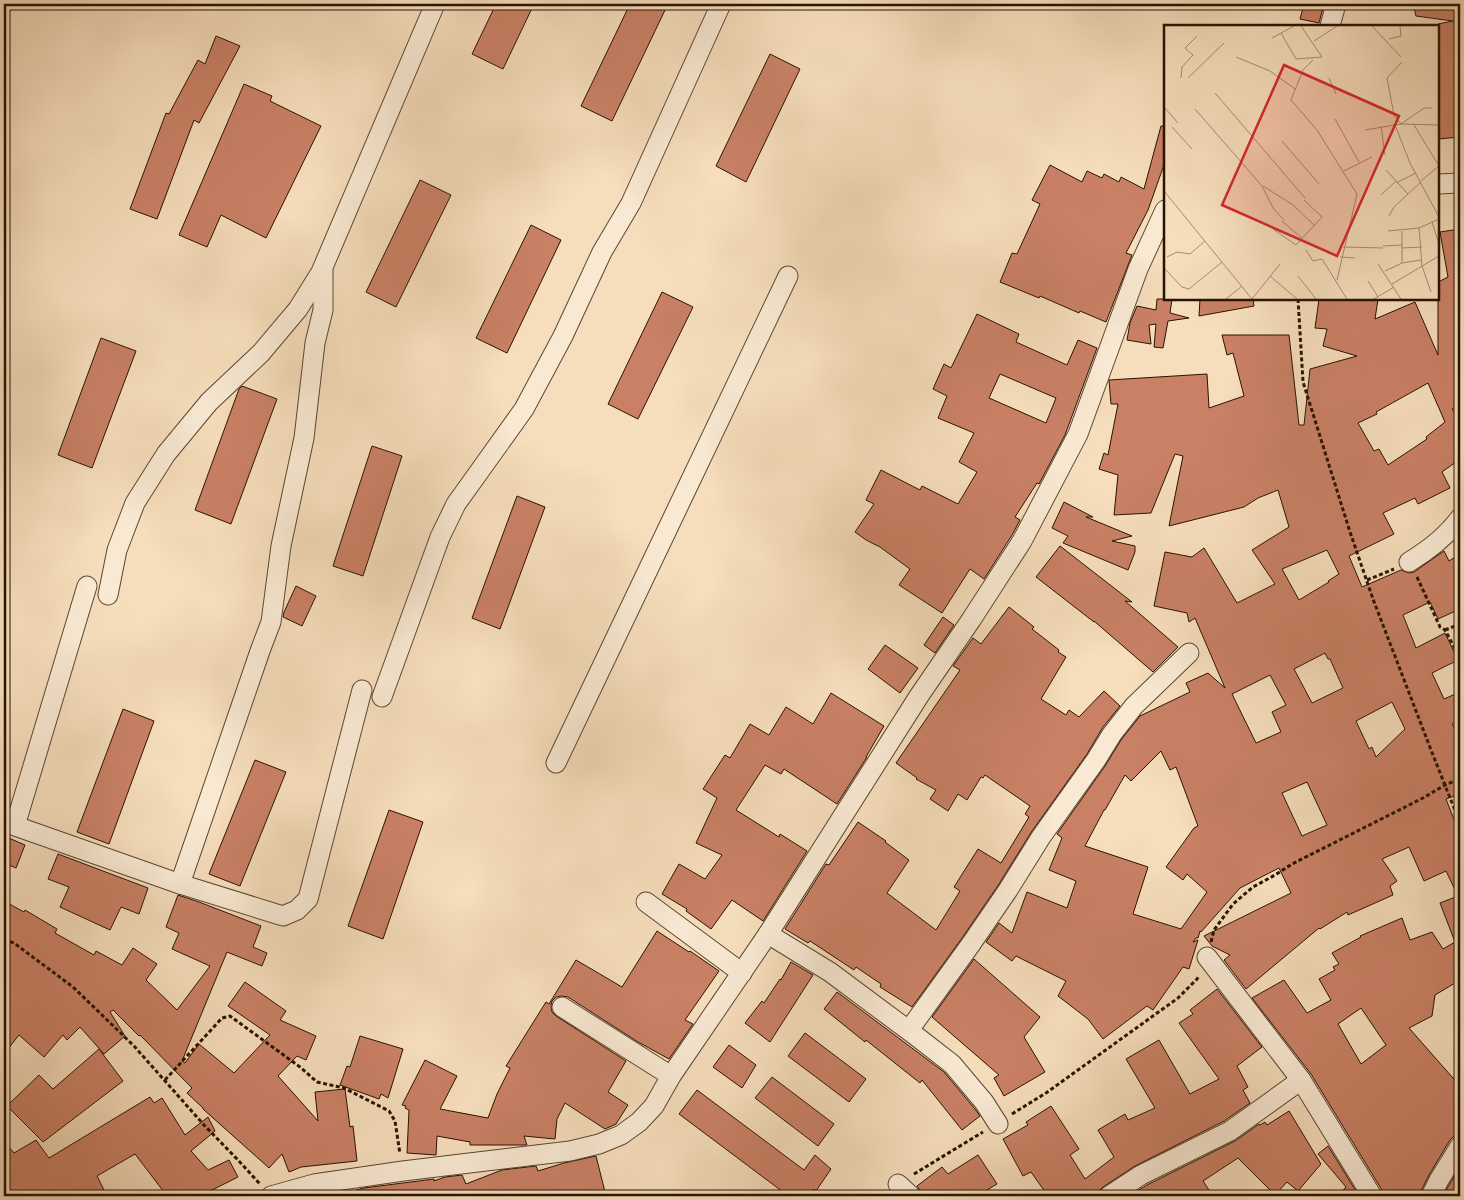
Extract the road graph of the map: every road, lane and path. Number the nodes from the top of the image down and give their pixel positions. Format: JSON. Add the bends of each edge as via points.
{"nodes":[{"id":1,"x":435,"y":4,"type":"edge"},
{"id":2,"x":721,"y":4,"type":"edge"},
{"id":3,"x":1336,"y":4,"type":"edge"},
{"id":4,"x":1330,"y":25,"type":"edge"},
{"id":5,"x":1460,"y":183,"type":"edge"},
{"id":6,"x":1439,"y":184,"type":"edge"},
{"id":7,"x":1164,"y":212,"type":"edge"},
{"id":8,"x":323,"y":268,"type":"junction"},
{"id":9,"x":788,"y":276,"type":"dead end"},
{"id":10,"x":1298,"y":300,"type":"edge"},
{"id":11,"x":1460,"y":518,"type":"edge"},
{"id":12,"x":1409,"y":562,"type":"junction"},
{"id":13,"x":1367,"y":580,"type":"junction"},
{"id":14,"x":87,"y":586,"type":"dead end"},
{"id":15,"x":108,"y":595,"type":"dead end"},
{"id":16,"x":1460,"y":624,"type":"edge"},
{"id":17,"x":1445,"y":630,"type":"junction"},
{"id":18,"x":1189,"y":653,"type":"dead end"},
{"id":19,"x":1460,"y":658,"type":"edge"},
{"id":20,"x":362,"y":690,"type":"dead end"},
{"id":21,"x":382,"y":697,"type":"dead end"},
{"id":22,"x":556,"y":762,"type":"dead end"},
{"id":23,"x":1460,"y":779,"type":"edge"},
{"id":24,"x":1444,"y":785,"type":"junction"},
{"id":25,"x":1460,"y":823,"type":"edge"},
{"id":26,"x":9,"y":824,"type":"edge"},
{"id":27,"x":180,"y":884,"type":"junction"},
{"id":28,"x":646,"y":902,"type":"dead end"},
{"id":29,"x":768,"y":934,"type":"junction"},
{"id":30,"x":4,"y":943,"type":"edge"},
{"id":31,"x":1207,"y":957,"type":"junction"},
{"id":32,"x":742,"y":974,"type":"junction"},
{"id":33,"x":562,"y":1007,"type":"dead end"},
{"id":34,"x":908,"y":1030,"type":"junction"},
{"id":35,"x":672,"y":1076,"type":"junction"},
{"id":36,"x":165,"y":1080,"type":"junction"},
{"id":37,"x":1301,"y":1080,"type":"junction"},
{"id":38,"x":998,"y":1124,"type":"junction"},
{"id":39,"x":1460,"y":1146,"type":"edge"},
{"id":40,"x":403,"y":1171,"type":"junction"},
{"id":41,"x":904,"y":1190,"type":"edge"},
{"id":42,"x":268,"y":1193,"type":"edge"},
{"id":43,"x":1109,"y":1196,"type":"edge"},
{"id":44,"x":1372,"y":1196,"type":"edge"},
{"id":45,"x":1431,"y":1196,"type":"edge"}],
"edges":[{"from":1,"to":8,"type":"street"},
{"from":2,"to":21,"type":"street","via":[[631,203],[602,252],[528,401],[456,504],[440,537]]},
{"from":3,"to":4,"type":"street"},
{"from":5,"to":6,"type":"street"},
{"from":7,"to":29,"type":"street","via":[[1138,269],[1078,434],[1022,541]]},
{"from":8,"to":15,"type":"street","via":[[298,309],[268,345],[209,402],[166,454],[135,503],[117,550]]},
{"from":8,"to":27,"type":"street","via":[[322,310],[304,438],[281,546],[271,622]]},
{"from":9,"to":22,"type":"street"},
{"from":10,"to":13,"type":"path","via":[[1303,382]]},
{"from":11,"to":12,"type":"street","via":[[1441,540]]},
{"from":12,"to":13,"type":"path"},
{"from":12,"to":17,"type":"path","via":[[1440,627]]},
{"from":13,"to":24,"type":"path"},
{"from":14,"to":26,"type":"street"},
{"from":16,"to":17,"type":"path"},
{"from":17,"to":19,"type":"path"},
{"from":18,"to":34,"type":"street","via":[[1134,706],[1112,734],[977,936]]},
{"from":20,"to":27,"type":"street","via":[[308,899],[303,905],[283,916]]},
{"from":23,"to":24,"type":"path"},
{"from":24,"to":25,"type":"path"},
{"from":24,"to":31,"type":"path","via":[[1253,886],[1233,904],[1214,930]]},
{"from":26,"to":27,"type":"street"},
{"from":28,"to":32,"type":"street"},
{"from":29,"to":32,"type":"street"},
{"from":29,"to":34,"type":"street","via":[[830,972]]},
{"from":30,"to":36,"type":"path","via":[[14,942],[73,986]]},
{"from":31,"to":37,"type":"street"},
{"from":31,"to":38,"type":"path","via":[[1197,980],[1178,998]]},
{"from":32,"to":35,"type":"street"},
{"from":33,"to":35,"type":"street"},
{"from":34,"to":38,"type":"street","via":[[952,1064]]},
{"from":35,"to":40,"type":"street","via":[[654,1106],[639,1122],[621,1135],[599,1144],[570,1151]]},
{"from":36,"to":40,"type":"path","via":[[222,1018],[230,1016],[317,1082],[344,1088],[388,1112],[395,1121]]},
{"from":36,"to":42,"type":"path"},
{"from":37,"to":43,"type":"street","via":[[1230,1131],[1141,1175]]},
{"from":37,"to":44,"type":"street"},
{"from":38,"to":41,"type":"path"},
{"from":39,"to":45,"type":"street"},
{"from":40,"to":42,"type":"street"}]}
